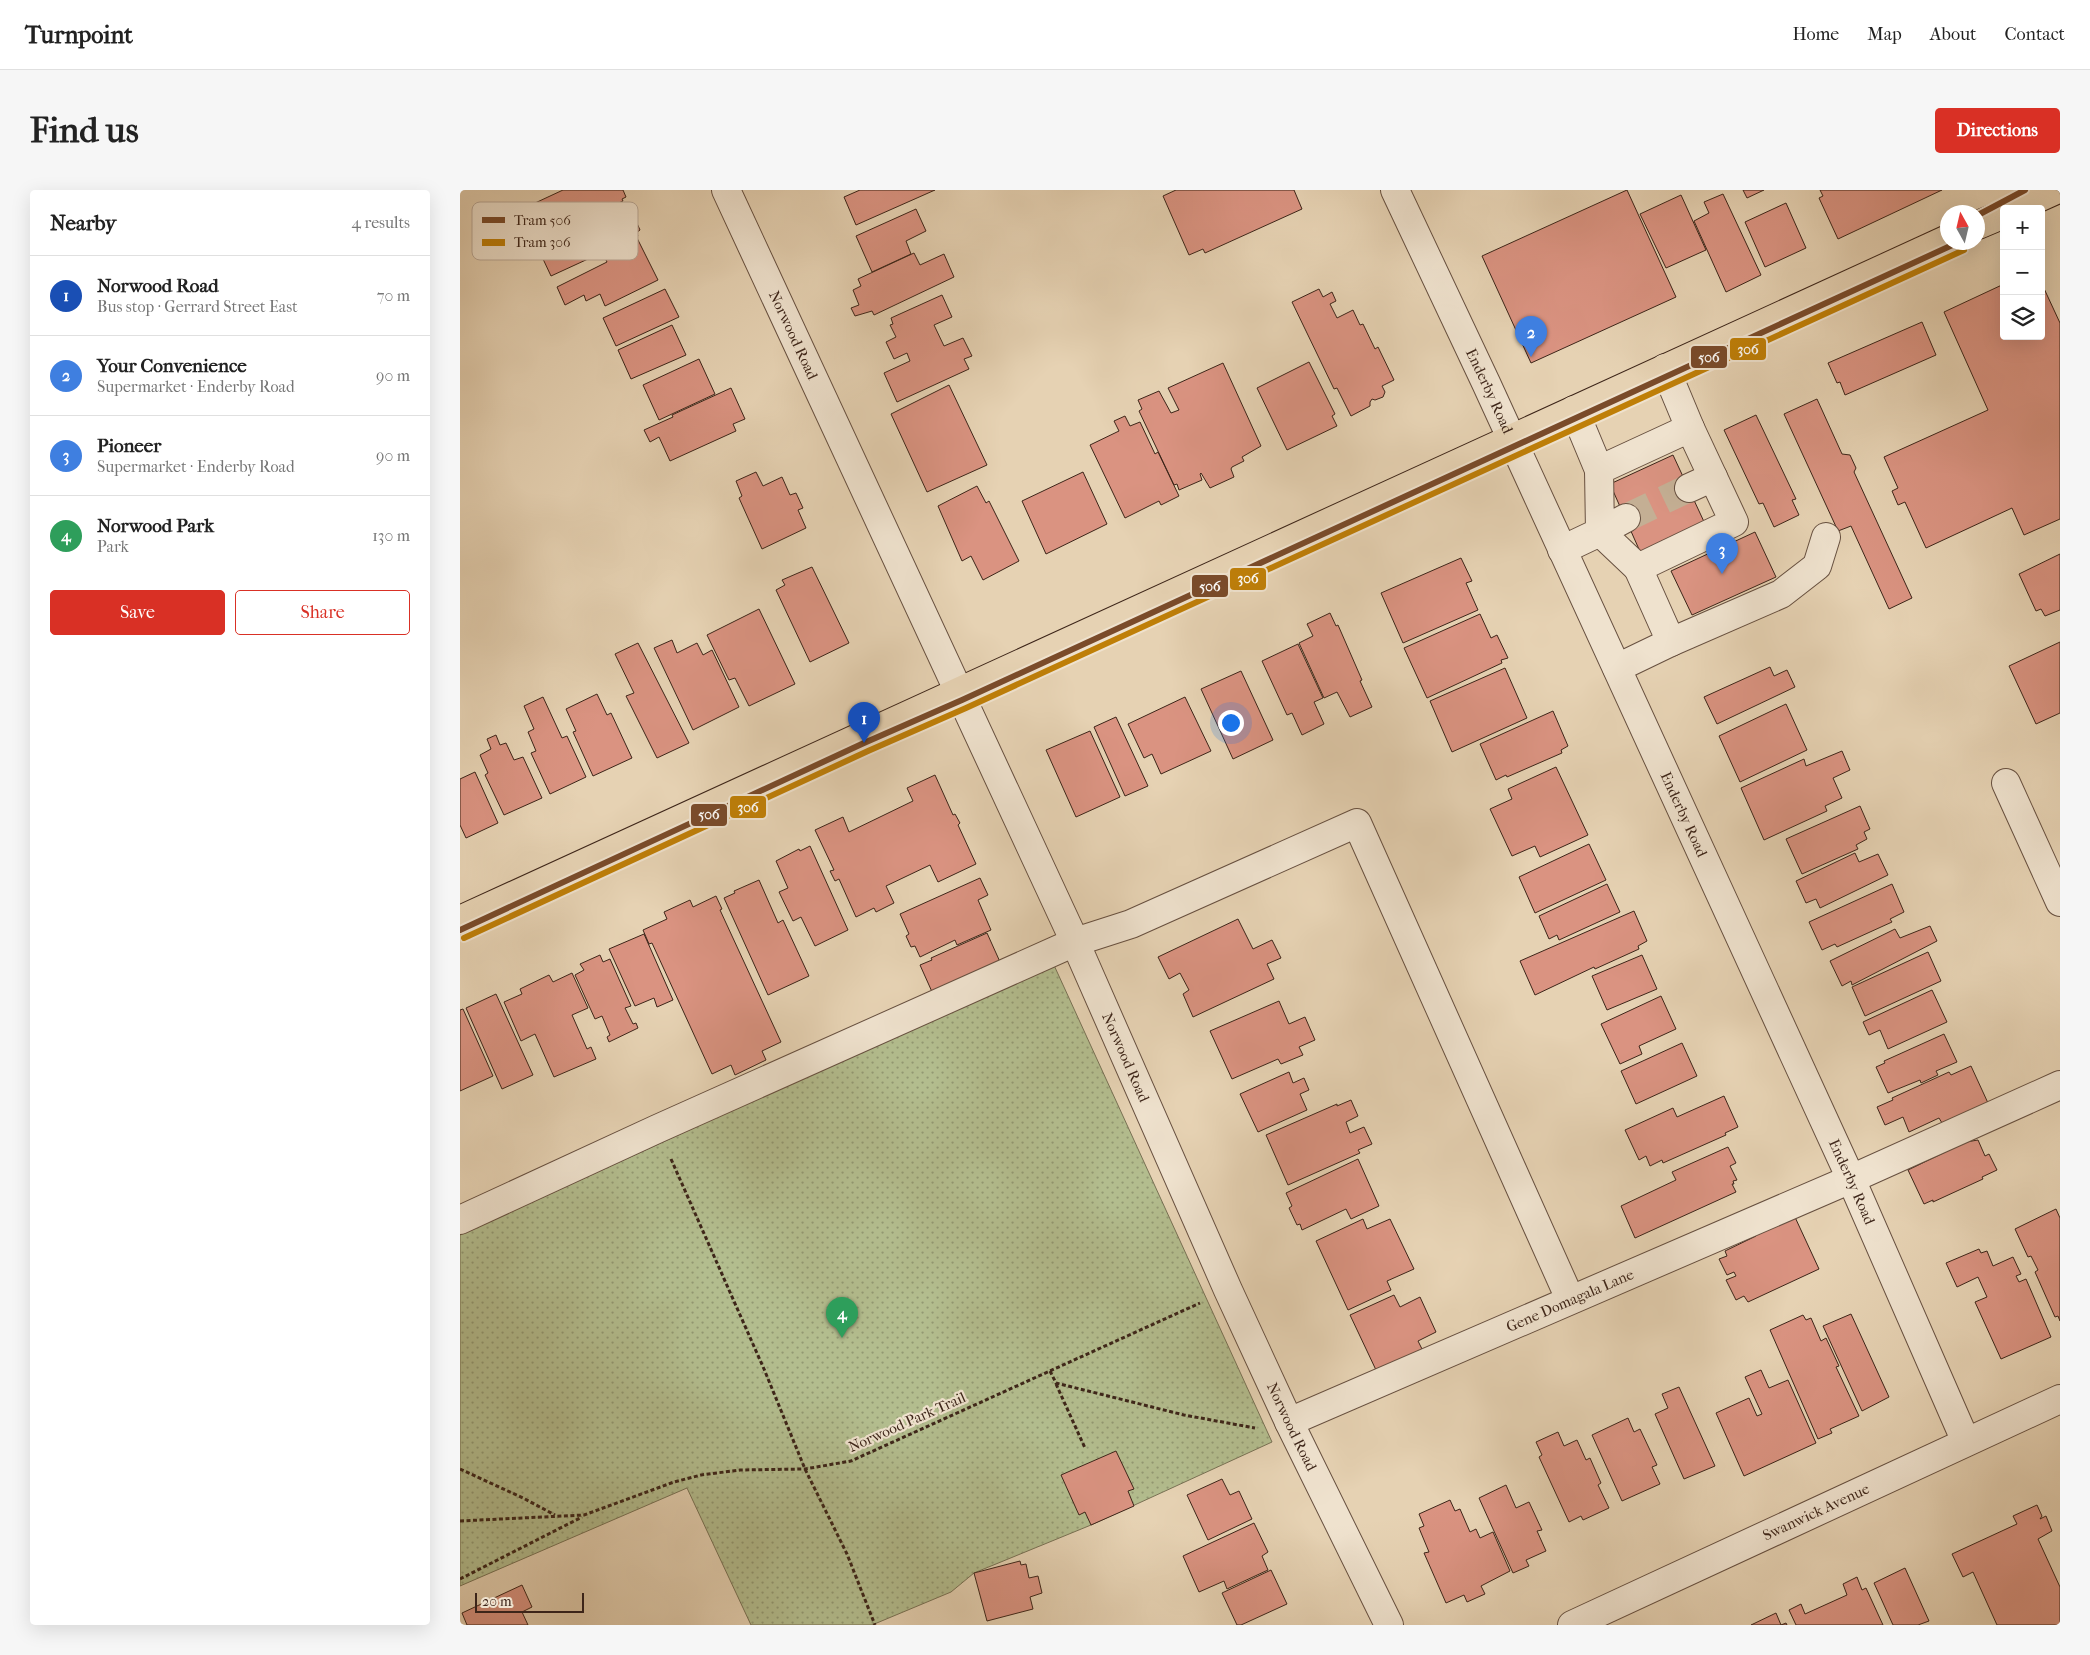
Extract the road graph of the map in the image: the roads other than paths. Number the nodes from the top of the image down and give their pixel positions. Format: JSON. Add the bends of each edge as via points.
{"nodes":[{"id":1,"x":726,"y":190,"type":"edge"},
{"id":2,"x":1394,"y":190,"type":"edge"},
{"id":3,"x":2057,"y":190,"type":"edge"},
{"id":4,"x":2060,"y":196,"type":"edge"},
{"id":5,"x":2023,"y":205,"type":"edge"},
{"id":6,"x":2000,"y":216,"type":"edge"},
{"id":7,"x":1985,"y":222,"type":"edge"},
{"id":8,"x":1940,"y":243,"type":"edge"},
{"id":9,"x":1665,"y":368,"type":"junction"},
{"id":10,"x":1574,"y":410,"type":"junction"},
{"id":11,"x":1690,"y":428,"type":"junction"},
{"id":12,"x":1511,"y":438,"type":"junction"},
{"id":13,"x":1599,"y":470,"type":"junction"},
{"id":14,"x":1713,"y":477,"type":"junction"},
{"id":15,"x":1689,"y":488,"type":"tunnel mouth"},
{"id":16,"x":1626,"y":518,"type":"tunnel mouth"},
{"id":17,"x":1600,"y":532,"type":"junction"},
{"id":18,"x":1826,"y":537,"type":"dead end"},
{"id":19,"x":1562,"y":550,"type":"junction"},
{"id":20,"x":1638,"y":568,"type":"junction"},
{"id":21,"x":1671,"y":642,"type":"junction"},
{"id":22,"x":1617,"y":668,"type":"junction"},
{"id":23,"x":958,"y":692,"type":"junction"},
{"id":24,"x":2006,"y":783,"type":"dead end"},
{"id":25,"x":2060,"y":902,"type":"edge"},
{"id":26,"x":460,"y":920,"type":"edge"},
{"id":27,"x":1075,"y":942,"type":"junction"},
{"id":28,"x":2060,"y":1086,"type":"edge"},
{"id":29,"x":1852,"y":1179,"type":"junction"},
{"id":30,"x":460,"y":1220,"type":"edge"},
{"id":31,"x":1570,"y":1299,"type":"junction"},
{"id":32,"x":2060,"y":1399,"type":"edge"},
{"id":33,"x":1289,"y":1422,"type":"junction"},
{"id":34,"x":1966,"y":1442,"type":"junction"},
{"id":35,"x":1389,"y":1625,"type":"edge"},
{"id":36,"x":1572,"y":1625,"type":"edge"}],
"edges":[{"from":1,"to":23,"type":"street","name":"Norwood Road"},
{"from":2,"to":12,"type":"street","name":"Enderby Road"},
{"from":3,"to":4,"type":"street"},
{"from":3,"to":5,"type":"main road"},
{"from":6,"to":7,"type":"main road"},
{"from":8,"to":9,"type":"main road"},
{"from":9,"to":10,"type":"main road"},
{"from":9,"to":11,"type":"street"},
{"from":10,"to":12,"type":"main road"},
{"from":10,"to":13,"type":"street"},
{"from":11,"to":13,"type":"street"},
{"from":11,"to":14,"type":"street"},
{"from":12,"to":19,"type":"street","name":"Enderby Road"},
{"from":12,"to":23,"type":"main road"},
{"from":13,"to":17,"type":"street"},
{"from":14,"to":15,"type":"street"},
{"from":14,"to":20,"type":"street","via":[[1734,522]]},
{"from":16,"to":17,"type":"street"},
{"from":17,"to":19,"type":"street"},
{"from":17,"to":20,"type":"street"},
{"from":18,"to":21,"type":"street","via":[[1817,566],[1781,594]]},
{"from":19,"to":22,"type":"street","name":"Enderby Road"},
{"from":20,"to":21,"type":"street"},
{"from":21,"to":22,"type":"street"},
{"from":22,"to":29,"type":"street","name":"Enderby Road"},
{"from":23,"to":26,"type":"main road"},
{"from":23,"to":27,"type":"street","name":"Norwood Road"},
{"from":24,"to":25,"type":"street"},
{"from":27,"to":30,"type":"street"},
{"from":27,"to":31,"type":"street","via":[[1131,924],[1357,823]]},
{"from":27,"to":33,"type":"street","name":"Norwood Road"},
{"from":28,"to":29,"type":"street","name":"Gene Domagala Lane"},
{"from":29,"to":31,"type":"street","name":"Gene Domagala Lane"},
{"from":29,"to":34,"type":"street","name":"Enderby Road"},
{"from":31,"to":33,"type":"street","name":"Gene Domagala Lane"},
{"from":32,"to":34,"type":"street","name":"Swanwick Avenue"},
{"from":33,"to":35,"type":"street","name":"Norwood Road"},
{"from":34,"to":36,"type":"street","name":"Swanwick Avenue"}]}
